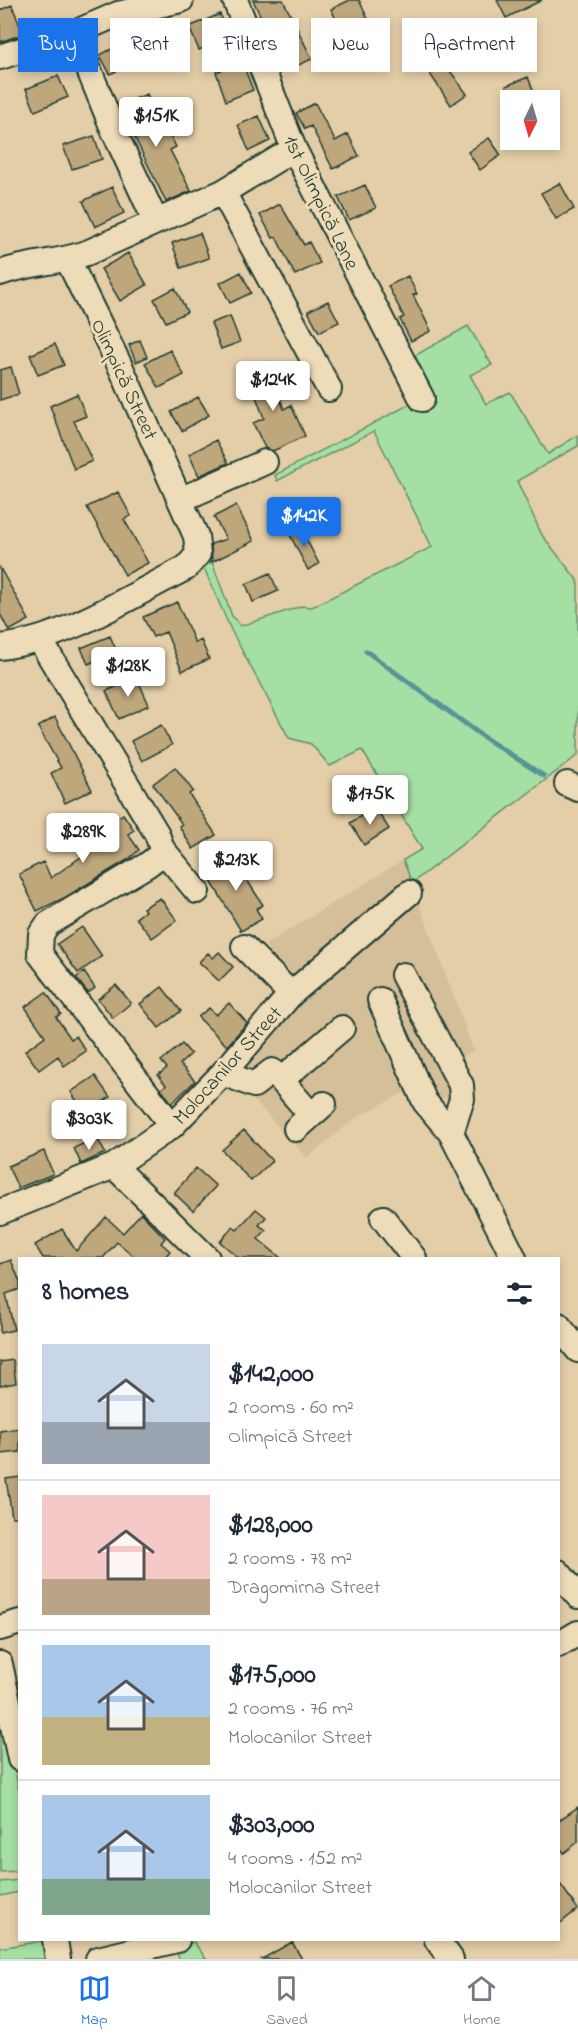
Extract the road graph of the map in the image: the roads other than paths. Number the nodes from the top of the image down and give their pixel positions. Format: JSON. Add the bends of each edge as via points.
{"nodes":[{"id":1,"x":182,"y":0,"type":"edge"},
{"id":2,"x":235,"y":0,"type":"edge"},
{"id":3,"x":115,"y":7,"type":"edge"},
{"id":4,"x":98,"y":18,"type":"edge"},
{"id":5,"x":18,"y":51,"type":"edge"},
{"id":6,"x":0,"y":57,"type":"edge"},
{"id":7,"x":90,"y":72,"type":"edge"},
{"id":8,"x":294,"y":149,"type":"junction"},
{"id":9,"x":223,"y":192,"type":"junction"},
{"id":10,"x":156,"y":222,"type":"junction"},
{"id":11,"x":68,"y":260,"type":"junction"},
{"id":12,"x":0,"y":273,"type":"edge"},
{"id":13,"x":329,"y":389,"type":"dead end"},
{"id":14,"x":422,"y":399,"type":"dead end"},
{"id":15,"x":265,"y":462,"type":"dead end"},
{"id":16,"x":180,"y":500,"type":"junction"},
{"id":17,"x":40,"y":640,"type":"junction"},
{"id":18,"x":0,"y":647,"type":"edge"},
{"id":19,"x":162,"y":849,"type":"junction"},
{"id":20,"x":197,"y":891,"type":"dead end"},
{"id":21,"x":409,"y":893,"type":"dead end"},
{"id":22,"x":244,"y":946,"type":"dead end"},
{"id":23,"x":402,"y":975,"type":"dead end"},
{"id":24,"x":291,"y":994,"type":"junction"},
{"id":25,"x":380,"y":1000,"type":"dead end"},
{"id":26,"x":342,"y":1028,"type":"dead end"},
{"id":27,"x":223,"y":1073,"type":"junction"},
{"id":28,"x":281,"y":1080,"type":"junction"},
{"id":29,"x":310,"y":1116,"type":"dead end"},
{"id":30,"x":172,"y":1126,"type":"junction"},
{"id":31,"x":451,"y":1133,"type":"junction"},
{"id":32,"x":114,"y":1166,"type":"junction"},
{"id":33,"x":0,"y":1212,"type":"edge"},
{"id":34,"x":383,"y":1218,"type":"dead end"},
{"id":35,"x":206,"y":1257,"type":"edge"},
{"id":36,"x":413,"y":1257,"type":"edge"},
{"id":37,"x":513,"y":1257,"type":"edge"},
{"id":38,"x":560,"y":1327,"type":"edge"},
{"id":39,"x":578,"y":1352,"type":"edge"},
{"id":40,"x":560,"y":1356,"type":"edge"},
{"id":41,"x":560,"y":1574,"type":"edge"},
{"id":42,"x":578,"y":1596,"type":"edge"},
{"id":43,"x":18,"y":1623,"type":"edge"},
{"id":44,"x":0,"y":1628,"type":"edge"},
{"id":45,"x":0,"y":1664,"type":"edge"},
{"id":46,"x":18,"y":1750,"type":"edge"},
{"id":47,"x":55,"y":1941,"type":"edge"},
{"id":48,"x":173,"y":1941,"type":"edge"},
{"id":49,"x":438,"y":1941,"type":"edge"},
{"id":50,"x":58,"y":1959,"type":"edge"},
{"id":51,"x":98,"y":1959,"type":"edge"},
{"id":52,"x":451,"y":1959,"type":"edge"}],
"edges":[{"from":1,"to":3,"type":"street"},
{"from":2,"to":8,"type":"street","name":"1st Olimpică Lane"},
{"from":3,"to":4,"type":"street"},
{"from":5,"to":6,"type":"street"},
{"from":7,"to":10,"type":"street"},
{"from":8,"to":9,"type":"street"},
{"from":8,"to":14,"type":"street","name":"1st Olimpică Lane"},
{"from":9,"to":10,"type":"street"},
{"from":9,"to":13,"type":"street"},
{"from":10,"to":11,"type":"street"},
{"from":11,"to":12,"type":"street"},
{"from":11,"to":16,"type":"street","name":"Olimpică Street"},
{"from":15,"to":16,"type":"street"},
{"from":16,"to":17,"type":"street","name":"Olimpică Street","via":[[199,546],[194,561]]},
{"from":17,"to":18,"type":"street","name":"Olimpică Street"},
{"from":17,"to":19,"type":"street","via":[[157,834]]},
{"from":19,"to":20,"type":"street"},
{"from":19,"to":30,"type":"street","via":[[147,865],[48,924],[39,940],[43,961]]},
{"from":21,"to":24,"type":"street","name":"Molocanilor Street"},
{"from":22,"to":24,"type":"street","name":"Molocanilor Street"},
{"from":23,"to":31,"type":"street","via":[[461,1085],[462,1100]]},
{"from":24,"to":27,"type":"street","name":"Molocanilor Street"},
{"from":25,"to":31,"type":"street","via":[[425,1102]]},
{"from":26,"to":28,"type":"street"},
{"from":27,"to":28,"type":"street","via":[[254,1085],[272,1071]]},
{"from":27,"to":30,"type":"street","name":"Molocanilor Street"},
{"from":28,"to":29,"type":"street"},
{"from":30,"to":32,"type":"street","name":"Molocanilor Street"},
{"from":31,"to":37,"type":"street"},
{"from":32,"to":33,"type":"street","name":"Molocanilor Street"},
{"from":32,"to":35,"type":"street"},
{"from":34,"to":36,"type":"street"},
{"from":38,"to":39,"type":"street"},
{"from":39,"to":40,"type":"street"},
{"from":41,"to":42,"type":"street"},
{"from":43,"to":44,"type":"street"},
{"from":45,"to":46,"type":"street"},
{"from":47,"to":50,"type":"street"},
{"from":48,"to":51,"type":"street"},
{"from":49,"to":52,"type":"street"}]}
